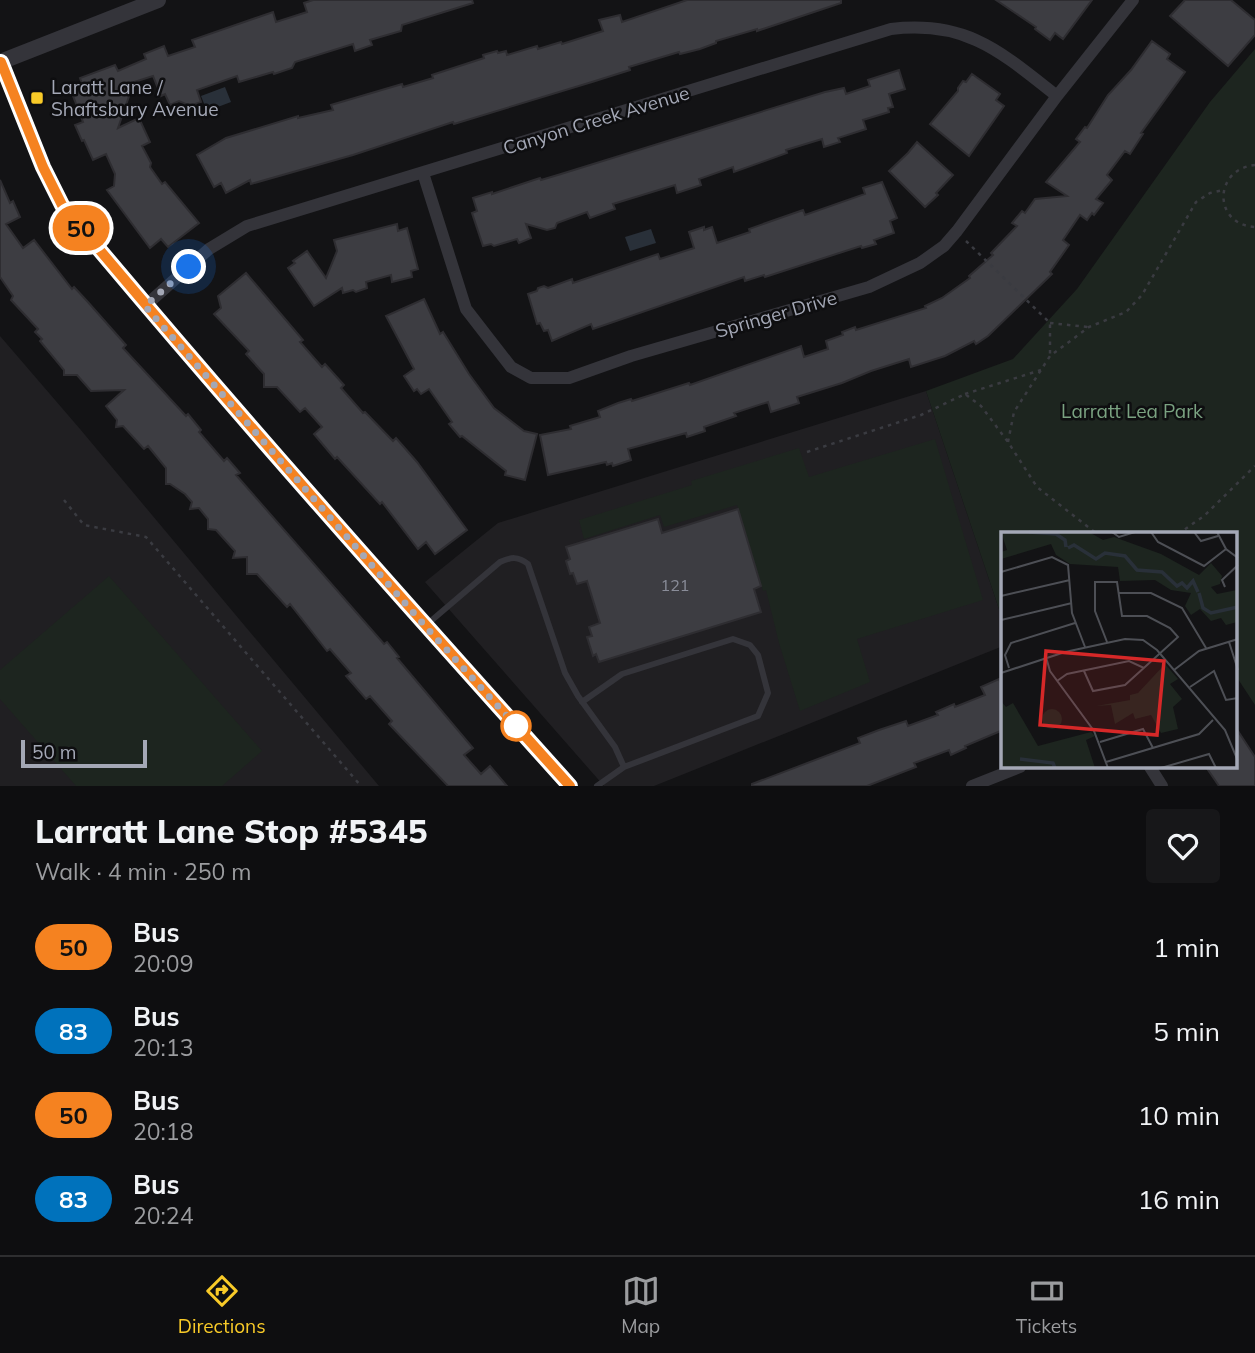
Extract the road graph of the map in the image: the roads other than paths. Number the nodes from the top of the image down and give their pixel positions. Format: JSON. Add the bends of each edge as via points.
{"nodes":[{"id":1,"x":158,"y":0,"type":"edge"},
{"id":2,"x":1133,"y":0,"type":"edge"},
{"id":3,"x":0,"y":62,"type":"edge"},
{"id":4,"x":1057,"y":96,"type":"junction"},
{"id":5,"x":423,"y":173,"type":"junction"},
{"id":6,"x":145,"y":306,"type":"junction"},
{"id":7,"x":425,"y":626,"type":"junction"},
{"id":8,"x":582,"y":702,"type":"junction"},
{"id":9,"x":624,"y":767,"type":"junction"},
{"id":10,"x":1017,"y":768,"type":"edge"},
{"id":11,"x":1151,"y":768,"type":"edge"},
{"id":12,"x":570,"y":786,"type":"edge"},
{"id":13,"x":597,"y":786,"type":"edge"},
{"id":14,"x":972,"y":786,"type":"edge"},
{"id":15,"x":1162,"y":786,"type":"edge"}],
"edges":[{"from":1,"to":3,"type":"street"},
{"from":2,"to":4,"type":"street","name":"Springer Drive"},
{"from":3,"to":6,"type":"street","via":[[62,205]]},
{"from":4,"to":5,"type":"street","name":"Canyon Creek Avenue","via":[[1004,54],[969,36],[913,26]]},
{"from":4,"to":5,"type":"street","name":"Springer Drive","via":[[957,231],[920,263],[869,287],[569,378],[531,378],[510,367],[466,309]]},
{"from":5,"to":6,"type":"street","name":"Canyon Creek Avenue","via":[[247,226],[209,248]]},
{"from":6,"to":7,"type":"street"},
{"from":7,"to":8,"type":"lane","via":[[500,562],[520,558],[528,564],[565,673]]},
{"from":7,"to":12,"type":"street"},
{"from":8,"to":9,"type":"lane"},
{"from":8,"to":9,"type":"lane","via":[[622,674],[733,639],[750,645],[758,655],[768,693],[758,716]]},
{"from":9,"to":13,"type":"lane"},
{"from":10,"to":14,"type":"street"},
{"from":11,"to":15,"type":"street"}]}
